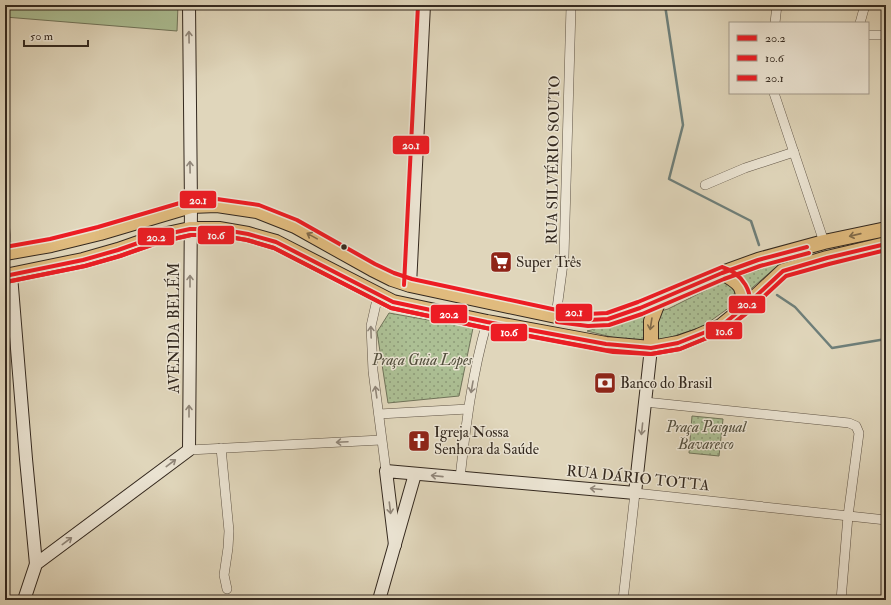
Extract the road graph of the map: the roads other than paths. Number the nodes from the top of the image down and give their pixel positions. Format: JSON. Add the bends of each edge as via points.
{"nodes":[{"id":1,"x":189,"y":5,"type":"edge"},
{"id":2,"x":424,"y":5,"type":"edge"},
{"id":3,"x":777,"y":5,"type":"edge"},
{"id":4,"x":865,"y":5,"type":"edge"},
{"id":5,"x":571,"y":6,"type":"edge"},
{"id":6,"x":775,"y":22,"type":"edge"},
{"id":7,"x":860,"y":22,"type":"edge"},
{"id":8,"x":869,"y":34,"type":"edge"},
{"id":9,"x":886,"y":36,"type":"edge"},
{"id":10,"x":774,"y":94,"type":"edge"},
{"id":11,"x":794,"y":152,"type":"junction"},
{"id":12,"x":705,"y":185,"type":"dead end"},
{"id":13,"x":190,"y":206,"type":"junction"},
{"id":14,"x":5,"y":228,"type":"edge"},
{"id":15,"x":190,"y":229,"type":"junction"},
{"id":16,"x":886,"y":229,"type":"edge"},
{"id":17,"x":824,"y":242,"type":"junction"},
{"id":18,"x":886,"y":244,"type":"edge"},
{"id":19,"x":6,"y":253,"type":"edge"},
{"id":20,"x":722,"y":273,"type":"junction"},
{"id":21,"x":8,"y":276,"type":"edge"},
{"id":22,"x":410,"y":284,"type":"junction"},
{"id":23,"x":378,"y":295,"type":"junction"},
{"id":24,"x":659,"y":300,"type":"junction"},
{"id":25,"x":742,"y":309,"type":"junction"},
{"id":26,"x":556,"y":316,"type":"junction"},
{"id":27,"x":487,"y":322,"type":"junction"},
{"id":28,"x":651,"y":348,"type":"junction"},
{"id":29,"x":645,"y":402,"type":"junction"},
{"id":30,"x":468,"y":409,"type":"junction"},
{"id":31,"x":379,"y":414,"type":"junction"},
{"id":32,"x":381,"y":440,"type":"junction"},
{"id":33,"x":221,"y":448,"type":"junction"},
{"id":34,"x":189,"y":450,"type":"junction"},
{"id":35,"x":386,"y":470,"type":"junction"},
{"id":36,"x":414,"y":474,"type":"junction"},
{"id":37,"x":460,"y":478,"type":"junction"},
{"id":38,"x":635,"y":493,"type":"junction"},
{"id":39,"x":848,"y":516,"type":"junction"},
{"id":40,"x":886,"y":520,"type":"edge"},
{"id":41,"x":395,"y":545,"type":"junction"},
{"id":42,"x":36,"y":564,"type":"junction"},
{"id":43,"x":226,"y":589,"type":"dead end"},
{"id":44,"x":24,"y":600,"type":"edge"},
{"id":45,"x":379,"y":600,"type":"edge"},
{"id":46,"x":623,"y":600,"type":"edge"},
{"id":47,"x":841,"y":600,"type":"edge"}],
"edges":[{"from":13,"to":1,"type":"street","name":"AVENIDA BELÉM","one_way":true},
{"from":2,"to":22,"type":"street"},
{"from":3,"to":6,"type":"street"},
{"from":4,"to":7,"type":"street"},
{"from":5,"to":26,"type":"street","name":"RUA SILVÉRIO SOUTO","via":[[564,256]]},
{"from":8,"to":9,"type":"street"},
{"from":10,"to":11,"type":"street"},
{"from":11,"to":12,"type":"street","via":[[745,168]]},
{"from":11,"to":17,"type":"street"},
{"from":13,"to":15,"type":"street","name":"AVENIDA BELÉM"},
{"from":13,"to":19,"type":"main road","via":[[100,233]]},
{"from":22,"to":13,"type":"main road","one_way":true,"via":[[392,279],[295,226],[257,211],[217,205]]},
{"from":14,"to":19,"type":"street"},
{"from":15,"to":21,"type":"main road","via":[[158,236],[82,260]]},
{"from":15,"to":23,"type":"main road","via":[[219,229],[276,242]]},
{"from":34,"to":15,"type":"street","name":"AVENIDA BELÉM","one_way":true},
{"from":16,"to":17,"type":"main road","one_way":true},
{"from":17,"to":20,"type":"main road"},
{"from":18,"to":25,"type":"main road","via":[[784,271]]},
{"from":20,"to":24,"type":"main road"},
{"from":20,"to":25,"type":"main road","via":[[741,286],[744,296]]},
{"from":21,"to":42,"type":"street"},
{"from":22,"to":26,"type":"main road"},
{"from":23,"to":27,"type":"main road","via":[[393,302]]},
{"from":31,"to":23,"type":"street","one_way":true,"via":[[373,371],[371,326]]},
{"from":24,"to":26,"type":"main road","via":[[608,319],[588,320]]},
{"from":24,"to":28,"type":"main road","one_way":true,"via":[[651,321]]},
{"from":25,"to":28,"type":"main road","via":[[720,326],[698,336]]},
{"from":27,"to":28,"type":"main road","via":[[614,346]]},
{"from":27,"to":30,"type":"street","one_way":true},
{"from":28,"to":29,"type":"street"},
{"from":29,"to":38,"type":"street","one_way":true},
{"from":29,"to":39,"type":"street","via":[[849,423],[856,426],[859,433]]},
{"from":30,"to":31,"type":"street"},
{"from":30,"to":37,"type":"street"},
{"from":31,"to":32,"type":"street"},
{"from":32,"to":33,"type":"street","one_way":true},
{"from":32,"to":35,"type":"street"},
{"from":33,"to":34,"type":"street"},
{"from":33,"to":43,"type":"street","via":[[230,531],[224,575]]},
{"from":42,"to":34,"type":"street","one_way":true},
{"from":35,"to":36,"type":"street","name":"RUA DÁRIO TOTTA"},
{"from":35,"to":41,"type":"street","one_way":true},
{"from":37,"to":36,"type":"street","name":"RUA DÁRIO TOTTA","one_way":true},
{"from":36,"to":41,"type":"street"},
{"from":38,"to":37,"type":"street","name":"RUA DÁRIO TOTTA","one_way":true},
{"from":38,"to":39,"type":"street","name":"RUA DÁRIO TOTTA"},
{"from":38,"to":46,"type":"street"},
{"from":39,"to":40,"type":"street","name":"RUA DÁRIO TOTTA"},
{"from":39,"to":47,"type":"street"},
{"from":41,"to":45,"type":"street"},
{"from":42,"to":44,"type":"street"}]}
